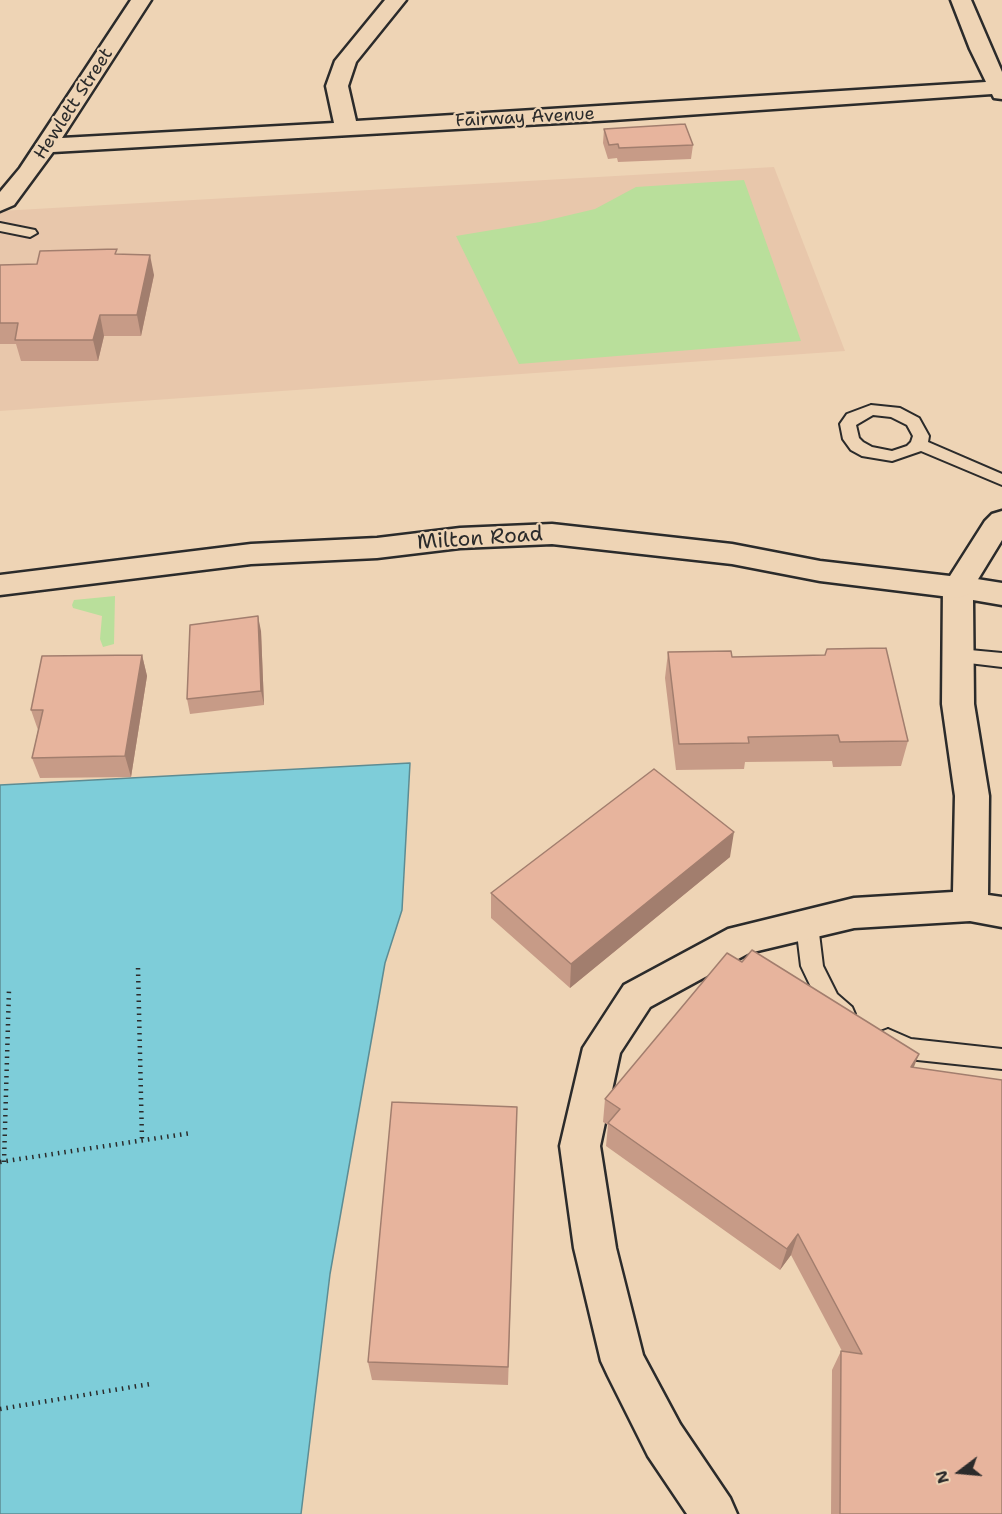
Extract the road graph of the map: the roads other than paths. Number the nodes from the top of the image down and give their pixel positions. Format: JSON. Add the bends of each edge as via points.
{"nodes":[{"id":1,"x":141,"y":0,"type":"edge"},
{"id":2,"x":396,"y":0,"type":"edge"},
{"id":3,"x":961,"y":0,"type":"edge"},
{"id":4,"x":1001,"y":89,"type":"edge"},
{"id":5,"x":347,"y":128,"type":"junction"},
{"id":6,"x":47,"y":146,"type":"junction"},
{"id":7,"x":0,"y":204,"type":"edge"},
{"id":8,"x":0,"y":227,"type":"edge"},
{"id":9,"x":30,"y":233,"type":"dead end"},
{"id":10,"x":919,"y":444,"type":"dead end"},
{"id":11,"x":1002,"y":480,"type":"edge"},
{"id":12,"x":1002,"y":522,"type":"edge"},
{"id":13,"x":0,"y":585,"type":"edge"},
{"id":14,"x":958,"y":587,"type":"junction"},
{"id":15,"x":1002,"y":594,"type":"edge"},
{"id":16,"x":959,"y":656,"type":"junction"},
{"id":17,"x":1002,"y":660,"type":"edge"},
{"id":18,"x":986,"y":909,"type":"edge"},
{"id":19,"x":807,"y":925,"type":"junction"},
{"id":20,"x":1002,"y":1059,"type":"edge"},
{"id":21,"x":714,"y":1514,"type":"edge"}],
"edges":[{"from":1,"to":6,"type":"street","name":"Hewlett Street"},
{"from":2,"to":5,"type":"street","via":[[346,61],[337,86]]},
{"from":3,"to":4,"type":"street"},
{"from":4,"to":5,"type":"street","name":"Fairway Avenue"},
{"from":5,"to":6,"type":"street","name":"Fairway Avenue"},
{"from":6,"to":7,"type":"street","name":"Hewlett Street"},
{"from":8,"to":9,"type":"lane"},
{"from":10,"to":11,"type":"lane"},
{"from":12,"to":14,"type":"street"},
{"from":13,"to":14,"type":"street","name":"Milton Road","via":[[251,554],[552,534],[732,554],[820,572]]},
{"from":14,"to":15,"type":"street","name":"Milton Road"},
{"from":14,"to":16,"type":"street"},
{"from":16,"to":17,"type":"lane"},
{"from":16,"to":18,"type":"street","via":[[958,704]]},
{"from":18,"to":19,"type":"street","via":[[854,913]]},
{"from":19,"to":20,"type":"lane","via":[[812,966],[829,1001],[856,1023],[908,1049]]},
{"from":19,"to":21,"type":"street","via":[[741,940],[637,996],[602,1048],[580,1146],[595,1248],[623,1361],[664,1440]]}]}
